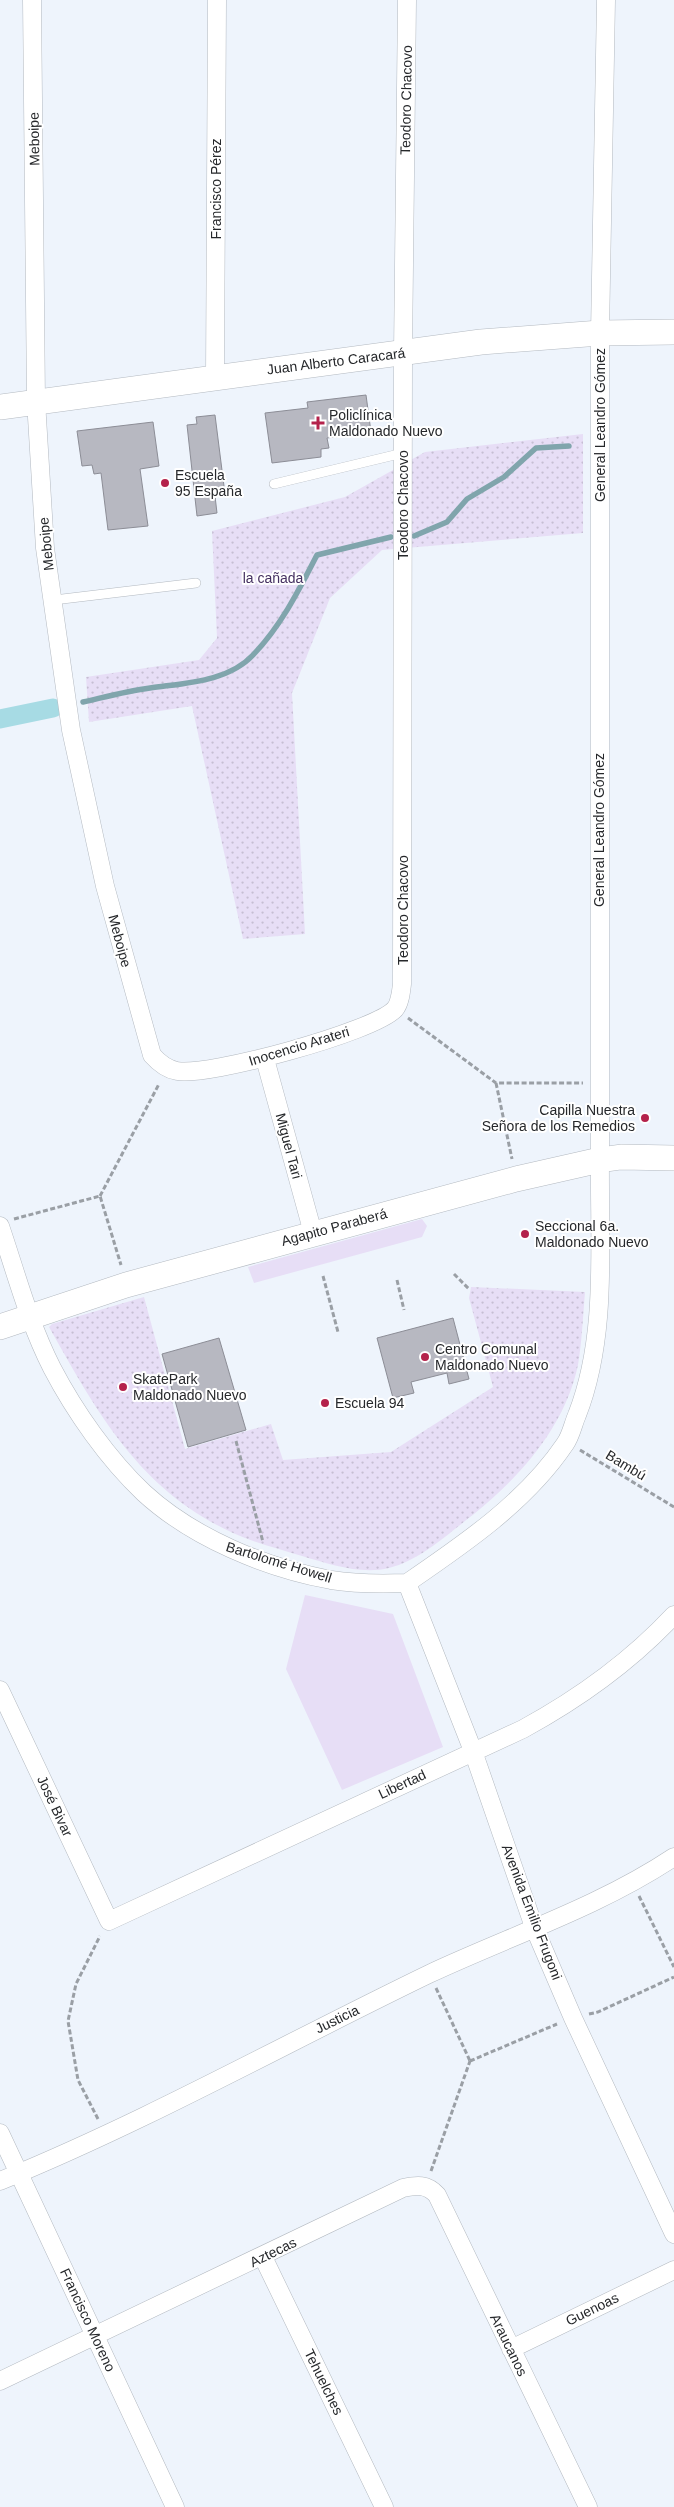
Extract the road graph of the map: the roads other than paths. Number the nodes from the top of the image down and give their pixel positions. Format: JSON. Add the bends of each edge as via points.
{"nodes":[{"id":1,"x":32,"y":0,"type":"edge"},
{"id":2,"x":217,"y":0,"type":"edge"},
{"id":3,"x":407,"y":0,"type":"edge"},
{"id":4,"x":606,"y":0,"type":"edge"},
{"id":5,"x":600,"y":332,"type":"junction"},
{"id":6,"x":674,"y":332,"type":"edge"},
{"id":7,"x":403,"y":352,"type":"junction"},
{"id":8,"x":215,"y":377,"type":"junction"},
{"id":9,"x":36,"y":401,"type":"junction"},
{"id":10,"x":0,"y":407,"type":"edge"},
{"id":11,"x":403,"y":453,"type":"junction"},
{"id":12,"x":274,"y":484,"type":"dead end"},
{"id":13,"x":196,"y":584,"type":"dead end"},
{"id":14,"x":54,"y":600,"type":"junction"},
{"id":15,"x":396,"y":1009,"type":"joint"},
{"id":16,"x":266,"y":1059,"type":"junction"},
{"id":17,"x":168,"y":1068,"type":"joint"},
{"id":18,"x":674,"y":1158,"type":"edge"},
{"id":19,"x":600,"y":1160,"type":"junction"},
{"id":20,"x":5,"y":1223,"type":"edge"},
{"id":21,"x":313,"y":1233,"type":"junction"},
{"id":22,"x":30,"y":1316,"type":"junction"},
{"id":23,"x":0,"y":1328,"type":"edge"},
{"id":24,"x":407,"y":1583,"type":"junction"},
{"id":25,"x":674,"y":1615,"type":"edge"},
{"id":26,"x":0,"y":1690,"type":"edge"},
{"id":27,"x":474,"y":1751,"type":"junction"},
{"id":28,"x":674,"y":1858,"type":"edge"},
{"id":29,"x":110,"y":1921,"type":"joint"},
{"id":30,"x":534,"y":1927,"type":"junction"},
{"id":31,"x":0,"y":2133,"type":"edge"},
{"id":32,"x":19,"y":2173,"type":"junction"},
{"id":33,"x":0,"y":2181,"type":"edge"},
{"id":34,"x":426,"y":2186,"type":"joint"},
{"id":35,"x":674,"y":2234,"type":"edge"},
{"id":36,"x":263,"y":2257,"type":"junction"},
{"id":37,"x":674,"y":2270,"type":"edge"},
{"id":38,"x":96,"y":2336,"type":"junction"},
{"id":39,"x":511,"y":2349,"type":"junction"},
{"id":40,"x":0,"y":2381,"type":"edge"},
{"id":41,"x":174,"y":2507,"type":"edge"},
{"id":42,"x":384,"y":2507,"type":"edge"},
{"id":43,"x":588,"y":2507,"type":"edge"}],
"edges":[{"from":1,"to":9,"type":"street","name":"Meboipe"},
{"from":2,"to":8,"type":"street","name":"Francisco Pérez"},
{"from":3,"to":7,"type":"street","name":"Teodoro Chacovo"},
{"from":4,"to":5,"type":"street","name":"General Leandro Gómez"},
{"from":5,"to":6,"type":"street","name":"Juan Alberto Caracará"},
{"from":5,"to":7,"type":"street","name":"Juan Alberto Caracará"},
{"from":5,"to":19,"type":"street","name":"General Leandro Gómez"},
{"from":7,"to":8,"type":"street","name":"Juan Alberto Caracará"},
{"from":7,"to":11,"type":"street","name":"Teodoro Chacovo"},
{"from":8,"to":9,"type":"street","name":"Juan Alberto Caracará"},
{"from":9,"to":10,"type":"street","name":"Juan Alberto Caracará"},
{"from":9,"to":14,"type":"street","name":"Meboipe","via":[[45,548]]},
{"from":11,"to":12,"type":"lane"},
{"from":11,"to":15,"type":"street","name":"Teodoro Chacovo","via":[[402,984]]},
{"from":13,"to":14,"type":"lane"},
{"from":14,"to":17,"type":"street","name":"Meboipe","via":[[71,730],[105,886],[152,1055]]},
{"from":15,"to":16,"type":"street","name":"Inocencio Arateri","via":[[369,1024]]},
{"from":16,"to":17,"type":"street","name":"Inocencio Arateri","via":[[191,1072]]},
{"from":16,"to":21,"type":"street","name":"Miguel Tari"},
{"from":18,"to":19,"type":"street","name":"Agapito Paraberá"},
{"from":19,"to":21,"type":"street","name":"Agapito Paraberá"},
{"from":19,"to":24,"type":"street","name":"General Leandro Gómez","via":[[596,1334],[587,1390],[566,1442],[537,1479],[483,1529]]},
{"from":20,"to":22,"type":"street","name":"Bartolomé Howell"},
{"from":21,"to":22,"type":"street","name":"Agapito Paraberá","via":[[126,1285]]},
{"from":22,"to":23,"type":"street","name":"Agapito Paraberá"},
{"from":22,"to":24,"type":"street","name":"Bartolomé Howell","via":[[52,1368],[109,1454],[144,1493],[183,1522],[227,1548],[330,1580],[368,1584]]},
{"from":24,"to":27,"type":"street","name":"Avenida Emilio Frugoni"},
{"from":25,"to":27,"type":"street","name":"Libertad","via":[[638,1651],[564,1707]]},
{"from":26,"to":29,"type":"street","name":"José Bivar"},
{"from":27,"to":29,"type":"street","name":"Libertad"},
{"from":27,"to":30,"type":"street","name":"Avenida Emilio Frugoni"},
{"from":28,"to":30,"type":"street","name":"Justicia"},
{"from":30,"to":32,"type":"street","name":"Justicia"},
{"from":30,"to":35,"type":"street","name":"Avenida Emilio Frugoni"},
{"from":31,"to":32,"type":"street","name":"Francisco Moreno"},
{"from":32,"to":33,"type":"street","name":"Justicia"},
{"from":32,"to":38,"type":"street","name":"Francisco Moreno"},
{"from":34,"to":36,"type":"street","name":"Aztecas","via":[[403,2188]]},
{"from":34,"to":39,"type":"street","name":"Araucanos","via":[[437,2195]]},
{"from":36,"to":38,"type":"street","name":"Aztecas"},
{"from":36,"to":42,"type":"street","name":"Tehuelches"},
{"from":37,"to":39,"type":"street","name":"Guenoas"},
{"from":38,"to":40,"type":"street","name":"Aztecas"},
{"from":38,"to":41,"type":"street","name":"Francisco Moreno"},
{"from":39,"to":43,"type":"street","name":"Araucanos"}]}
